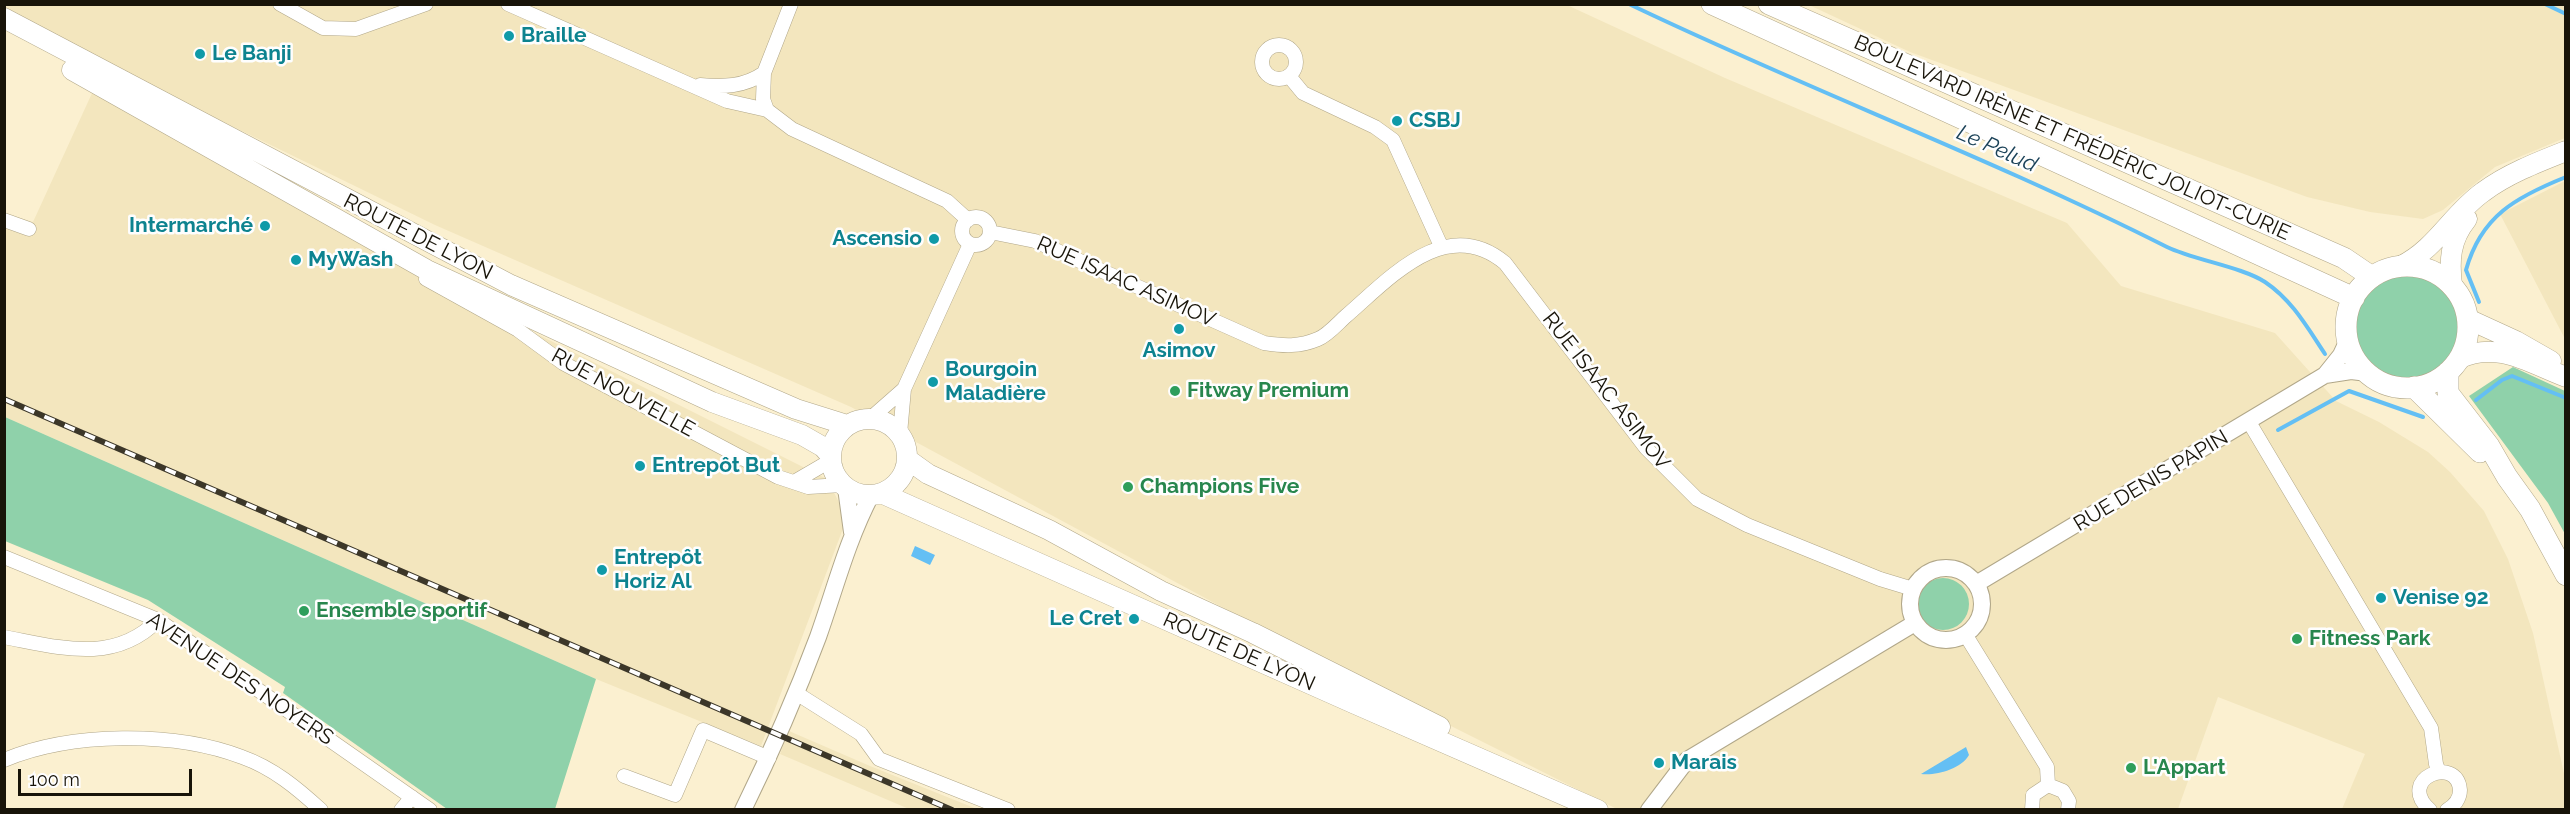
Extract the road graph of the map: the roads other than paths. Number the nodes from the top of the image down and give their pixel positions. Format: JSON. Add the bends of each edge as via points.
{"nodes":[{"id":1,"x":280,"y":4,"type":"edge"},
{"id":2,"x":426,"y":4,"type":"edge"},
{"id":3,"x":508,"y":4,"type":"edge"},
{"id":4,"x":792,"y":4,"type":"edge"},
{"id":5,"x":1712,"y":4,"type":"edge"},
{"id":6,"x":1769,"y":4,"type":"edge"},
{"id":7,"x":4,"y":18,"type":"edge"},
{"id":8,"x":4,"y":31,"type":"edge"},
{"id":9,"x":764,"y":73,"type":"junction"},
{"id":10,"x":1289,"y":76,"type":"dead end"},
{"id":11,"x":689,"y":85,"type":"junction"},
{"id":12,"x":767,"y":110,"type":"junction"},
{"id":13,"x":2565,"y":151,"type":"edge"},
{"id":14,"x":2502,"y":182,"type":"junction"},
{"id":15,"x":4,"y":220,"type":"edge"},
{"id":16,"x":968,"y":220,"type":"junction"},
{"id":17,"x":29,"y":229,"type":"dead end"},
{"id":18,"x":990,"y":232,"type":"junction"},
{"id":19,"x":970,"y":244,"type":"junction"},
{"id":20,"x":1441,"y":246,"type":"junction"},
{"id":21,"x":2402,"y":266,"type":"junction"},
{"id":22,"x":2372,"y":277,"type":"junction"},
{"id":23,"x":424,"y":278,"type":"dead end"},
{"id":24,"x":2452,"y":286,"type":"junction"},
{"id":25,"x":2354,"y":298,"type":"junction"},
{"id":26,"x":2468,"y":319,"type":"junction"},
{"id":27,"x":2348,"y":340,"type":"junction"},
{"id":28,"x":2454,"y":365,"type":"junction"},
{"id":29,"x":2565,"y":372,"type":"edge"},
{"id":30,"x":2368,"y":373,"type":"junction"},
{"id":31,"x":2325,"y":375,"type":"junction"},
{"id":32,"x":2565,"y":378,"type":"edge"},
{"id":33,"x":2414,"y":387,"type":"junction"},
{"id":34,"x":904,"y":389,"type":"junction"},
{"id":35,"x":871,"y":418,"type":"junction"},
{"id":36,"x":2249,"y":422,"type":"junction"},
{"id":37,"x":847,"y":425,"type":"junction"},
{"id":38,"x":900,"y":435,"type":"junction"},
{"id":39,"x":830,"y":458,"type":"junction"},
{"id":40,"x":908,"y":459,"type":"junction"},
{"id":41,"x":2507,"y":477,"type":"junction"},
{"id":42,"x":794,"y":482,"type":"junction"},
{"id":43,"x":845,"y":487,"type":"junction"},
{"id":44,"x":876,"y":494,"type":"junction"},
{"id":45,"x":852,"y":532,"type":"junction"},
{"id":46,"x":4,"y":557,"type":"edge"},
{"id":47,"x":2565,"y":575,"type":"edge"},
{"id":48,"x":1976,"y":584,"type":"junction"},
{"id":49,"x":1913,"y":589,"type":"junction"},
{"id":50,"x":158,"y":620,"type":"junction"},
{"id":51,"x":1915,"y":623,"type":"junction"},
{"id":52,"x":1965,"y":634,"type":"junction"},
{"id":53,"x":4,"y":637,"type":"edge"},
{"id":54,"x":796,"y":693,"type":"junction"},
{"id":55,"x":769,"y":758,"type":"junction"},
{"id":56,"x":4,"y":760,"type":"edge"},
{"id":57,"x":2439,"y":772,"type":"junction"},
{"id":58,"x":624,"y":776,"type":"dead end"},
{"id":59,"x":2048,"y":785,"type":"junction"},
{"id":60,"x":412,"y":797,"type":"junction"},
{"id":61,"x":321,"y":810,"type":"edge"},
{"id":62,"x":400,"y":810,"type":"edge"},
{"id":63,"x":430,"y":810,"type":"edge"},
{"id":64,"x":743,"y":810,"type":"edge"},
{"id":65,"x":1008,"y":810,"type":"edge"},
{"id":66,"x":1598,"y":810,"type":"edge"},
{"id":67,"x":1604,"y":810,"type":"edge"},
{"id":68,"x":1649,"y":810,"type":"edge"},
{"id":69,"x":2032,"y":810,"type":"edge"},
{"id":70,"x":2068,"y":810,"type":"edge"},
{"id":71,"x":2430,"y":810,"type":"edge"},
{"id":72,"x":2447,"y":810,"type":"edge"}],
"edges":[{"from":1,"to":2,"type":"street","via":[[323,28],[356,29]]},
{"from":3,"to":11,"type":"street"},
{"from":4,"to":9,"type":"street"},
{"from":5,"to":25,"type":"main road","name":"BOULEVARD IRÈNE ET FRÉDÉRIC JOLIOT-CURIE"},
{"from":6,"to":22,"type":"main road","name":"BOULEVARD IRÈNE ET FRÉDÉRIC JOLIOT-CURIE","via":[[2344,258]]},
{"from":7,"to":37,"type":"main road","name":"ROUTE DE LYON","via":[[511,285],[796,409]]},
{"from":8,"to":39,"type":"main road","name":"ROUTE DE LYON","via":[[427,270],[712,402],[802,435],[823,447]]},
{"from":9,"to":11,"type":"street","via":[[742,84],[724,87]]},
{"from":9,"to":12,"type":"street","via":[[763,99]]},
{"from":10,"to":20,"type":"street","via":[[1303,93],[1375,127],[1393,140]]},
{"from":11,"to":12,"type":"street","via":[[727,101]]},
{"from":12,"to":16,"type":"street","via":[[792,129],[947,201]]},
{"from":13,"to":14,"type":"main road"},
{"from":14,"to":21,"type":"main road","via":[[2482,192],[2422,254]]},
{"from":14,"to":24,"type":"main road","via":[[2464,222],[2452,245]]},
{"from":15,"to":17,"type":"street"},
{"from":16,"to":18,"type":"street","via":[[984,220]]},
{"from":16,"to":19,"type":"street","via":[[962,230]]},
{"from":18,"to":19,"type":"street","via":[[983,243]]},
{"from":18,"to":20,"type":"street","name":"RUE ISAAC ASIMOV","via":[[1035,241],[1264,343],[1292,347],[1320,339],[1400,268]]},
{"from":19,"to":34,"type":"street"},
{"from":20,"to":49,"type":"street","name":"RUE ISAAC ASIMOV","via":[[1472,244],[1505,263],[1646,448],[1697,499],[1747,525]]},
{"from":21,"to":22,"type":"main road"},
{"from":21,"to":24,"type":"main road","via":[[2438,274]]},
{"from":22,"to":25,"type":"main road"},
{"from":23,"to":42,"type":"street","name":"RUE NOUVELLE","via":[[509,325],[563,363]]},
{"from":24,"to":26,"type":"main road"},
{"from":25,"to":27,"type":"main road","via":[[2346,325]]},
{"from":26,"to":28,"type":"main road","via":[[2465,346]]},
{"from":26,"to":29,"type":"main road","via":[[2516,341]]},
{"from":27,"to":30,"type":"main road","via":[[2359,364]]},
{"from":27,"to":31,"type":"street","name":"RUE DENIS PAPIN"},
{"from":28,"to":32,"type":"main road","via":[[2474,352],[2494,350]]},
{"from":28,"to":33,"type":"main road","via":[[2438,380]]},
{"from":28,"to":41,"type":"main road","via":[[2448,393],[2489,446]]},
{"from":30,"to":31,"type":"street","name":"RUE DENIS PAPIN"},
{"from":30,"to":33,"type":"main road","via":[[2397,387]]},
{"from":31,"to":36,"type":"street","name":"RUE DENIS PAPIN"},
{"from":33,"to":41,"type":"main road"},
{"from":34,"to":35,"type":"street"},
{"from":34,"to":38,"type":"street"},
{"from":35,"to":37,"type":"main road"},
{"from":35,"to":38,"type":"main road","via":[[892,426]]},
{"from":36,"to":48,"type":"street","name":"RUE DENIS PAPIN"},
{"from":36,"to":57,"type":"street","via":[[2431,728]]},
{"from":37,"to":39,"type":"main road","via":[[832,444]]},
{"from":38,"to":40,"type":"main road"},
{"from":39,"to":42,"type":"street"},
{"from":39,"to":43,"type":"main road","via":[[834,474]]},
{"from":40,"to":44,"type":"main road","via":[[900,480]]},
{"from":40,"to":67,"type":"main road","name":"ROUTE DE LYON","via":[[928,474],[1049,530],[1161,591]]},
{"from":41,"to":47,"type":"main road","via":[[2530,509]]},
{"from":42,"to":43,"type":"street","name":"RUE NOUVELLE","via":[[808,487]]},
{"from":43,"to":44,"type":"main road"},
{"from":43,"to":45,"type":"street"},
{"from":44,"to":45,"type":"street"},
{"from":44,"to":66,"type":"main road","name":"ROUTE DE LYON"},
{"from":45,"to":54,"type":"street"},
{"from":46,"to":50,"type":"street","name":"AVENUE DES NOYERS"},
{"from":48,"to":49,"type":"street","via":[[1963,573],[1940,568],[1920,579]]},
{"from":48,"to":52,"type":"street","via":[[1982,603],[1980,615]]},
{"from":49,"to":51,"type":"street","via":[[1910,606]]},
{"from":50,"to":53,"type":"street","via":[[105,649],[76,651]]},
{"from":50,"to":60,"type":"street","name":"AVENUE DES NOYERS"},
{"from":51,"to":52,"type":"street","via":[[1925,634],[1938,639]]},
{"from":51,"to":68,"type":"street","via":[[1687,760]]},
{"from":52,"to":59,"type":"street","via":[[2048,766]]},
{"from":54,"to":55,"type":"street"},
{"from":54,"to":65,"type":"street","via":[[861,734],[879,759]]},
{"from":55,"to":58,"type":"street","via":[[703,730],[675,795]]},
{"from":55,"to":64,"type":"street"},
{"from":56,"to":61,"type":"street","via":[[93,740],[150,739],[195,746],[242,756],[289,780]]},
{"from":57,"to":71,"type":"street","via":[[2429,774],[2419,792]]},
{"from":57,"to":72,"type":"street","via":[[2449,774],[2460,790],[2458,800]]},
{"from":59,"to":69,"type":"street","via":[[2033,795]]},
{"from":59,"to":70,"type":"street","via":[[2063,790]]},
{"from":60,"to":62,"type":"street"},
{"from":60,"to":63,"type":"street","name":"AVENUE DES NOYERS"}]}
